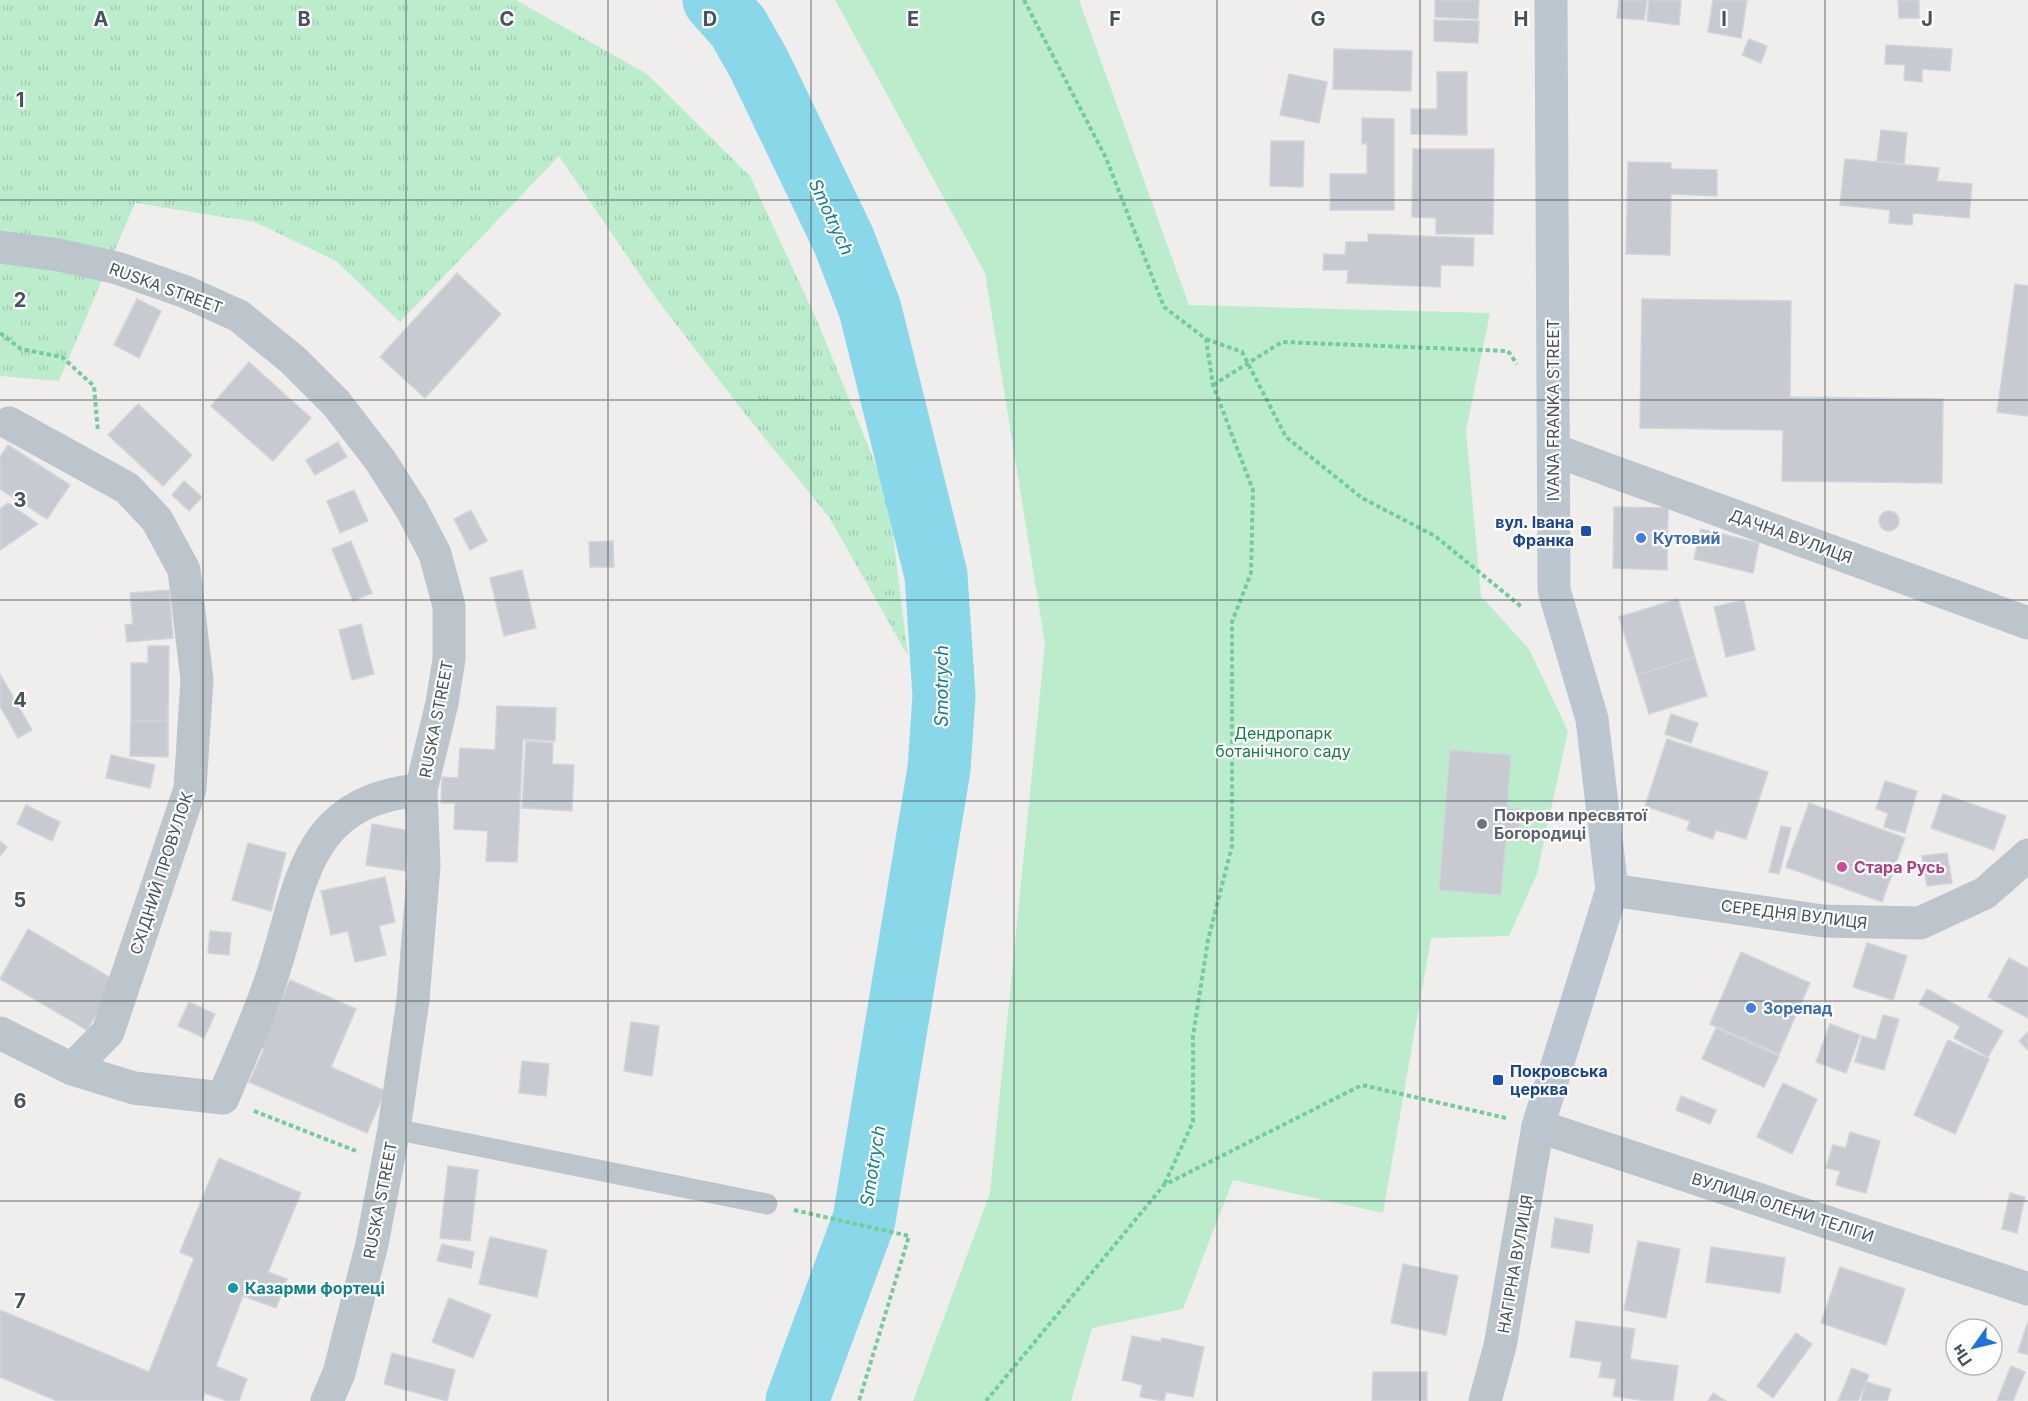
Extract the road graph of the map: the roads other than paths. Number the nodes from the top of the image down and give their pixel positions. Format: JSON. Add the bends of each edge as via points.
{"nodes":[{"id":1,"x":1551,"y":0,"type":"edge"},
{"id":2,"x":0,"y":247,"type":"edge"},
{"id":3,"x":9,"y":423,"type":"dead end"},
{"id":4,"x":1554,"y":450,"type":"junction"},
{"id":5,"x":2028,"y":623,"type":"edge"},
{"id":6,"x":422,"y":790,"type":"junction"},
{"id":7,"x":2028,"y":855,"type":"edge"},
{"id":8,"x":1612,"y":890,"type":"junction"},
{"id":9,"x":0,"y":1033,"type":"edge"},
{"id":10,"x":72,"y":1069,"type":"junction"},
{"id":11,"x":1538,"y":1126,"type":"junction"},
{"id":12,"x":394,"y":1129,"type":"junction"},
{"id":13,"x":767,"y":1204,"type":"road end"},
{"id":14,"x":2028,"y":1289,"type":"edge"},
{"id":15,"x":327,"y":1401,"type":"edge"},
{"id":16,"x":1485,"y":1401,"type":"edge"}],
"edges":[{"from":1,"to":4,"type":"street","name":"IVANA FRANKA STREET"},
{"from":2,"to":6,"type":"street","name":"RUSKA STREET","via":[[117,268],[239,316],[293,360],[342,411],[412,510],[435,554],[449,606],[449,659]]},
{"from":3,"to":10,"type":"street","name":"СХІДНИЙ ПРОВУЛОК","via":[[127,488],[157,520],[184,570],[198,680],[190,789],[108,1032]]},
{"from":4,"to":5,"type":"street","name":"ДАЧНА ВУЛИЦЯ"},
{"from":4,"to":8,"type":"street","name":"IVANA FRANKA STREET","via":[[1554,590],[1592,719]]},
{"from":6,"to":10,"type":"street","via":[[392,792],[372,799],[347,812],[325,835],[303,873],[269,987],[223,1098],[134,1088]]},
{"from":6,"to":12,"type":"street","name":"RUSKA STREET","via":[[424,866],[413,1000]]},
{"from":7,"to":8,"type":"street","name":"СЕРЕДНЯ ВУЛИЦЯ","via":[[1984,893],[1920,923],[1823,921]]},
{"from":8,"to":11,"type":"street","name":"IVANA FRANKA STREET"},
{"from":9,"to":10,"type":"street"},
{"from":11,"to":14,"type":"street","name":"ВУЛИЦЯ ОЛЕНИ ТЕЛІГИ"},
{"from":11,"to":16,"type":"street","name":"НАГІРНА ВУЛИЦЯ","via":[[1500,1346]]},
{"from":12,"to":13,"type":"lane"},
{"from":12,"to":15,"type":"street","name":"RUSKA STREET","via":[[358,1304]]}]}
